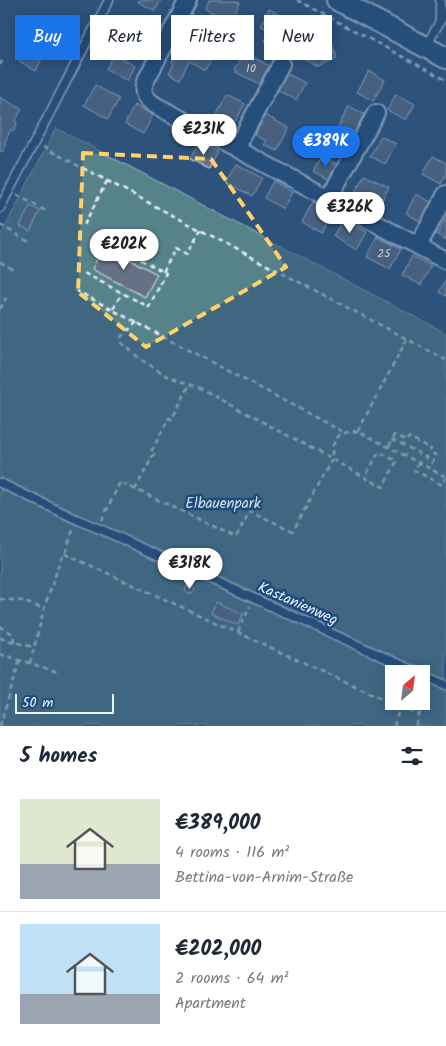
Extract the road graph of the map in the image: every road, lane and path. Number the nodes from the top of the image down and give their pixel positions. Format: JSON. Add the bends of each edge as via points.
{"nodes":[{"id":1,"x":109,"y":0,"type":"edge"},
{"id":2,"x":188,"y":0,"type":"edge"},
{"id":3,"x":297,"y":0,"type":"edge"},
{"id":4,"x":337,"y":0,"type":"edge"},
{"id":5,"x":440,"y":0,"type":"edge"},
{"id":6,"x":446,"y":14,"type":"edge"},
{"id":7,"x":440,"y":21,"type":"junction"},
{"id":8,"x":426,"y":47,"type":"junction"},
{"id":9,"x":446,"y":58,"type":"edge"},
{"id":10,"x":2,"y":61,"type":"dead end"},
{"id":11,"x":281,"y":64,"type":"dead end"},
{"id":12,"x":0,"y":65,"type":"edge"},
{"id":13,"x":446,"y":80,"type":"edge"},
{"id":14,"x":376,"y":113,"type":"dead end"},
{"id":15,"x":35,"y":143,"type":"junction"},
{"id":16,"x":236,"y":148,"type":"junction"},
{"id":17,"x":107,"y":181,"type":"junction"},
{"id":18,"x":10,"y":190,"type":"junction"},
{"id":19,"x":446,"y":194,"type":"edge"},
{"id":20,"x":329,"y":198,"type":"junction"},
{"id":21,"x":0,"y":208,"type":"edge"},
{"id":22,"x":46,"y":211,"type":"dead end"},
{"id":23,"x":0,"y":225,"type":"edge"},
{"id":24,"x":84,"y":225,"type":"dead end"},
{"id":25,"x":201,"y":230,"type":"junction"},
{"id":26,"x":30,"y":242,"type":"dead end"},
{"id":27,"x":107,"y":242,"type":"dead end"},
{"id":28,"x":418,"y":246,"type":"junction"},
{"id":29,"x":94,"y":254,"type":"dead end"},
{"id":30,"x":99,"y":257,"type":"dead end"},
{"id":31,"x":446,"y":261,"type":"edge"},
{"id":32,"x":0,"y":262,"type":"edge"},
{"id":33,"x":15,"y":270,"type":"dead end"},
{"id":34,"x":163,"y":272,"type":"junction"},
{"id":35,"x":84,"y":273,"type":"dead end"},
{"id":36,"x":75,"y":290,"type":"dead end"},
{"id":37,"x":122,"y":293,"type":"junction"},
{"id":38,"x":6,"y":298,"type":"dead end"},
{"id":39,"x":0,"y":309,"type":"edge"},
{"id":40,"x":113,"y":309,"type":"junction"},
{"id":41,"x":137,"y":322,"type":"junction"},
{"id":42,"x":407,"y":339,"type":"junction"},
{"id":43,"x":446,"y":360,"type":"edge"},
{"id":44,"x":190,"y":384,"type":"junction"},
{"id":45,"x":358,"y":430,"type":"junction"},
{"id":46,"x":345,"y":433,"type":"junction"},
{"id":47,"x":392,"y":439,"type":"junction"},
{"id":48,"x":424,"y":439,"type":"dead end"},
{"id":49,"x":422,"y":444,"type":"junction"},
{"id":50,"x":388,"y":446,"type":"junction"},
{"id":51,"x":332,"y":459,"type":"junction"},
{"id":52,"x":433,"y":461,"type":"junction"},
{"id":53,"x":419,"y":462,"type":"junction"},
{"id":54,"x":429,"y":468,"type":"junction"},
{"id":55,"x":365,"y":477,"type":"junction"},
{"id":56,"x":446,"y":477,"type":"edge"},
{"id":57,"x":0,"y":483,"type":"edge"},
{"id":58,"x":135,"y":490,"type":"junction"},
{"id":59,"x":76,"y":519,"type":"junction"},
{"id":60,"x":98,"y":528,"type":"junction"},
{"id":61,"x":65,"y":554,"type":"junction"},
{"id":62,"x":254,"y":598,"type":"junction"},
{"id":63,"x":0,"y":599,"type":"edge"},
{"id":64,"x":44,"y":609,"type":"junction"},
{"id":65,"x":0,"y":626,"type":"edge"},
{"id":66,"x":238,"y":632,"type":"junction"},
{"id":67,"x":0,"y":638,"type":"edge"},
{"id":68,"x":14,"y":642,"type":"junction"},
{"id":69,"x":33,"y":647,"type":"junction"},
{"id":70,"x":0,"y":654,"type":"edge"},
{"id":71,"x":20,"y":660,"type":"junction"},
{"id":72,"x":30,"y":663,"type":"junction"},
{"id":73,"x":58,"y":672,"type":"dead end"},
{"id":74,"x":431,"y":678,"type":"junction"},
{"id":75,"x":446,"y":685,"type":"edge"},
{"id":76,"x":385,"y":699,"type":"edge"},
{"id":77,"x":399,"y":710,"type":"edge"},
{"id":78,"x":408,"y":710,"type":"edge"},
{"id":79,"x":419,"y":715,"type":"junction"},
{"id":80,"x":0,"y":726,"type":"edge"},
{"id":81,"x":394,"y":726,"type":"edge"},
{"id":82,"x":416,"y":726,"type":"edge"}],
"edges":[{"from":1,"to":15,"type":"lane"},
{"from":2,"to":16,"type":"street","via":[[145,82],[143,93],[155,105]]},
{"from":3,"to":13,"type":"path"},
{"from":4,"to":8,"type":"street"},
{"from":5,"to":7,"type":"lane"},
{"from":6,"to":7,"type":"lane"},
{"from":7,"to":8,"type":"lane"},
{"from":8,"to":9,"type":"street"},
{"from":10,"to":12,"type":"path"},
{"from":11,"to":16,"type":"street"},
{"from":14,"to":20,"type":"street"},
{"from":15,"to":17,"type":"path"},
{"from":15,"to":18,"type":"lane"},
{"from":16,"to":20,"type":"street"},
{"from":17,"to":24,"type":"path"},
{"from":17,"to":25,"type":"path"},
{"from":18,"to":21,"type":"lane"},
{"from":18,"to":22,"type":"path"},
{"from":19,"to":28,"type":"street"},
{"from":20,"to":28,"type":"street"},
{"from":23,"to":26,"type":"path"},
{"from":25,"to":34,"type":"path","via":[[187,254],[176,248]]},
{"from":25,"to":42,"type":"path"},
{"from":27,"to":34,"type":"path"},
{"from":28,"to":31,"type":"street"},
{"from":29,"to":30,"type":"path"},
{"from":32,"to":33,"type":"path"},
{"from":34,"to":37,"type":"path","via":[[166,273],[149,307]]},
{"from":35,"to":37,"type":"path"},
{"from":36,"to":40,"type":"path"},
{"from":37,"to":40,"type":"path"},
{"from":38,"to":39,"type":"path"},
{"from":40,"to":41,"type":"path"},
{"from":41,"to":44,"type":"path","via":[[121,337],[122,343],[167,376]]},
{"from":41,"to":46,"type":"path"},
{"from":42,"to":43,"type":"path"},
{"from":42,"to":45,"type":"path"},
{"from":44,"to":51,"type":"path"},
{"from":44,"to":58,"type":"path","via":[[151,452],[154,454]]},
{"from":45,"to":46,"type":"path"},
{"from":45,"to":50,"type":"path"},
{"from":46,"to":51,"type":"path","via":[[334,445]]},
{"from":47,"to":49,"type":"path","via":[[395,435],[407,441],[409,437]]},
{"from":47,"to":50,"type":"path"},
{"from":47,"to":52,"type":"path"},
{"from":48,"to":49,"type":"path"},
{"from":49,"to":52,"type":"path","via":[[436,456]]},
{"from":50,"to":53,"type":"path"},
{"from":51,"to":55,"type":"path"},
{"from":51,"to":58,"type":"path","via":[[293,531],[250,511],[236,537]]},
{"from":52,"to":54,"type":"path"},
{"from":53,"to":54,"type":"path"},
{"from":53,"to":56,"type":"path","via":[[414,470],[442,485]]},
{"from":54,"to":56,"type":"path"},
{"from":55,"to":55,"type":"path","via":[[383,487],[397,461],[379,452]]},
{"from":57,"to":59,"type":"lane","name":"Kastanienweg"},
{"from":58,"to":60,"type":"path","via":[[120,482]]},
{"from":59,"to":60,"type":"lane","name":"Kastanienweg"},
{"from":59,"to":61,"type":"path"},
{"from":60,"to":62,"type":"lane","name":"Kastanienweg"},
{"from":61,"to":64,"type":"path"},
{"from":61,"to":66,"type":"path"},
{"from":62,"to":66,"type":"path"},
{"from":62,"to":74,"type":"lane","name":"Kastanienweg"},
{"from":63,"to":64,"type":"path","via":[[22,601]]},
{"from":64,"to":69,"type":"path"},
{"from":65,"to":68,"type":"path","via":[[13,634]]},
{"from":66,"to":76,"type":"path"},
{"from":67,"to":68,"type":"path"},
{"from":68,"to":69,"type":"path"},
{"from":69,"to":72,"type":"path"},
{"from":70,"to":71,"type":"path"},
{"from":71,"to":72,"type":"path"},
{"from":71,"to":80,"type":"path"},
{"from":72,"to":73,"type":"path"},
{"from":74,"to":75,"type":"lane","name":"Kastanienweg"},
{"from":74,"to":79,"type":"path"},
{"from":77,"to":81,"type":"path"},
{"from":78,"to":79,"type":"path"},
{"from":79,"to":82,"type":"path"}]}
